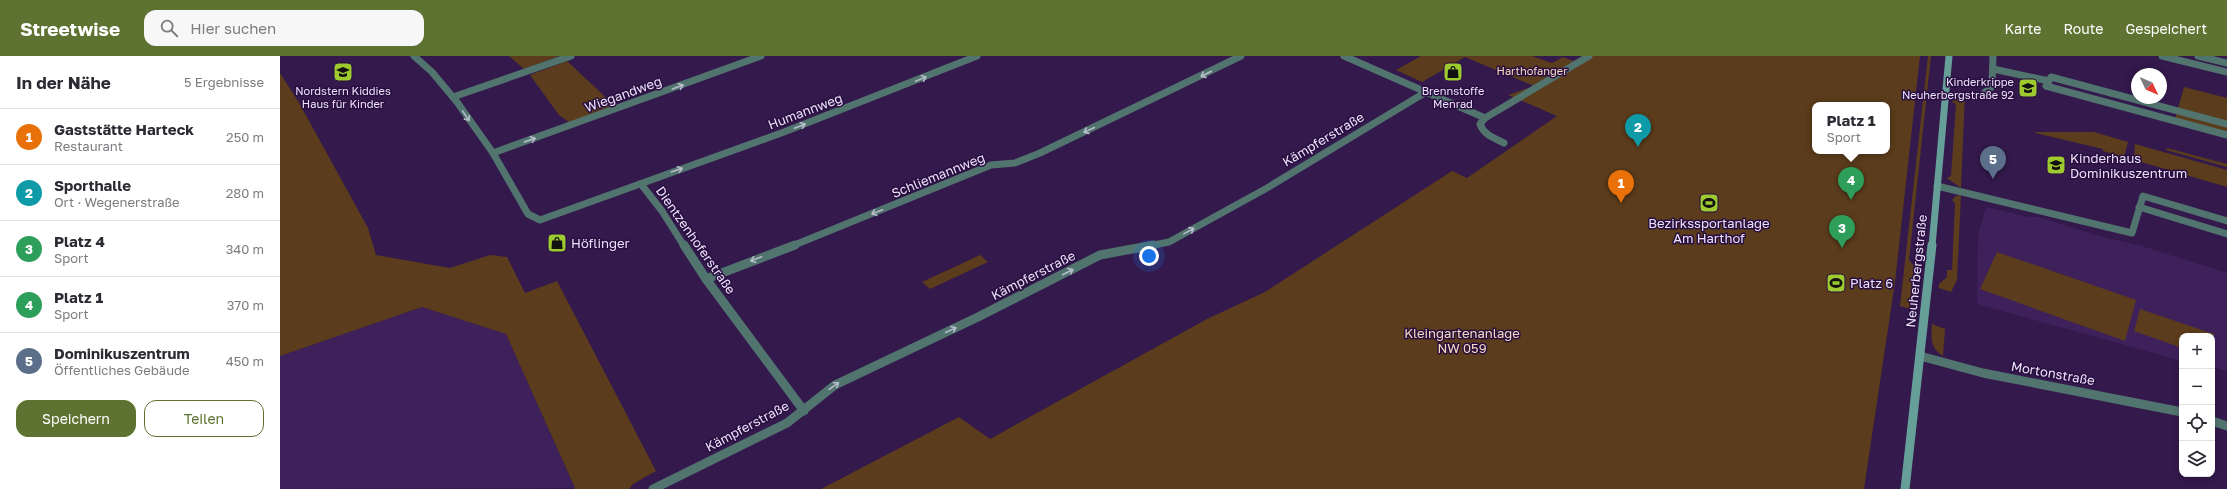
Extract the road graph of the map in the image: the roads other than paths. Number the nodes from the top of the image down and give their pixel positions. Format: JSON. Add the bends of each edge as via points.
{"nodes":[{"id":1,"x":414,"y":56,"type":"edge"},
{"id":2,"x":571,"y":56,"type":"edge"},
{"id":3,"x":761,"y":56,"type":"edge"},
{"id":4,"x":977,"y":56,"type":"edge"},
{"id":5,"x":1241,"y":56,"type":"edge"},
{"id":6,"x":1344,"y":56,"type":"edge"},
{"id":7,"x":1589,"y":56,"type":"edge"},
{"id":8,"x":1949,"y":56,"type":"edge"},
{"id":9,"x":1993,"y":56,"type":"edge"},
{"id":10,"x":2162,"y":56,"type":"edge"},
{"id":11,"x":2198,"y":56,"type":"edge"},
{"id":12,"x":2227,"y":63,"type":"edge"},
{"id":13,"x":1993,"y":69,"type":"junction"},
{"id":14,"x":2227,"y":72,"type":"edge"},
{"id":15,"x":2049,"y":80,"type":"junction"},
{"id":16,"x":1426,"y":92,"type":"junction"},
{"id":17,"x":1986,"y":92,"type":"dead end"},
{"id":18,"x":453,"y":97,"type":"junction"},
{"id":19,"x":2162,"y":107,"type":"junction"},
{"id":20,"x":2159,"y":116,"type":"junction"},
{"id":21,"x":1485,"y":118,"type":"junction"},
{"id":22,"x":2227,"y":124,"type":"edge"},
{"id":23,"x":2227,"y":135,"type":"edge"},
{"id":24,"x":1504,"y":143,"type":"dead end"},
{"id":25,"x":493,"y":152,"type":"junction"},
{"id":26,"x":641,"y":184,"type":"junction"},
{"id":27,"x":1937,"y":186,"type":"junction"},
{"id":28,"x":2139,"y":207,"type":"junction"},
{"id":29,"x":2227,"y":221,"type":"edge"},
{"id":30,"x":2227,"y":234,"type":"edge"},
{"id":31,"x":706,"y":279,"type":"junction"},
{"id":32,"x":1920,"y":356,"type":"junction"},
{"id":33,"x":804,"y":410,"type":"junction"},
{"id":34,"x":2179,"y":411,"type":"edge"},
{"id":35,"x":2215,"y":422,"type":"edge"},
{"id":36,"x":2227,"y":426,"type":"edge"},
{"id":37,"x":653,"y":489,"type":"edge"},
{"id":38,"x":1905,"y":489,"type":"edge"}],
"edges":[{"from":1,"to":18,"type":"street","name":"Dientzenhoferstraße","via":[[432,72]]},
{"from":2,"to":18,"type":"street"},
{"from":25,"to":3,"type":"street","name":"Wiegandweg","one_way":true},
{"from":26,"to":4,"type":"street","name":"Humannweg","one_way":true,"via":[[834,113]]},
{"from":5,"to":31,"type":"street","name":"Schliemannweg","one_way":true,"via":[[1040,153],[1015,163],[991,165]]},
{"from":6,"to":16,"type":"street"},
{"from":7,"to":21,"type":"street"},
{"from":8,"to":27,"type":"main road","name":"Neuherbergstraße"},
{"from":9,"to":13,"type":"street"},
{"from":10,"to":14,"type":"street"},
{"from":11,"to":12,"type":"street"},
{"from":13,"to":15,"type":"street"},
{"from":13,"to":17,"type":"street","via":[[1992,87]]},
{"from":15,"to":19,"type":"street","via":[[2051,77]]},
{"from":15,"to":20,"type":"street","via":[[2046,86]]},
{"from":16,"to":21,"type":"street"},
{"from":33,"to":16,"type":"street","name":"Kämpferstraße","one_way":true,"via":[[835,385],[1100,255],[1169,242],[1267,188]]},
{"from":18,"to":25,"type":"street","name":"Dientzenhoferstraße","one_way":true},
{"from":19,"to":20,"type":"street"},
{"from":19,"to":22,"type":"street"},
{"from":20,"to":23,"type":"street"},
{"from":21,"to":24,"type":"street","via":[[1480,124],[1482,129]]},
{"from":25,"to":26,"type":"street","name":"Dientzenhoferstraße","via":[[528,214],[540,220]]},
{"from":26,"to":31,"type":"street","name":"Dientzenhoferstraße"},
{"from":27,"to":28,"type":"street","via":[[2132,233]]},
{"from":27,"to":32,"type":"main road","name":"Neuherbergstraße"},
{"from":28,"to":29,"type":"street","via":[[2143,196]]},
{"from":28,"to":30,"type":"street"},
{"from":31,"to":33,"type":"street","name":"Dientzenhoferstraße"},
{"from":32,"to":34,"type":"street","name":"Mortonstraße","via":[[1983,373]]},
{"from":32,"to":38,"type":"main road","name":"Neuherbergstraße"},
{"from":33,"to":37,"type":"street","name":"Kämpferstraße","via":[[787,423]]},
{"from":35,"to":36,"type":"street"}]}
